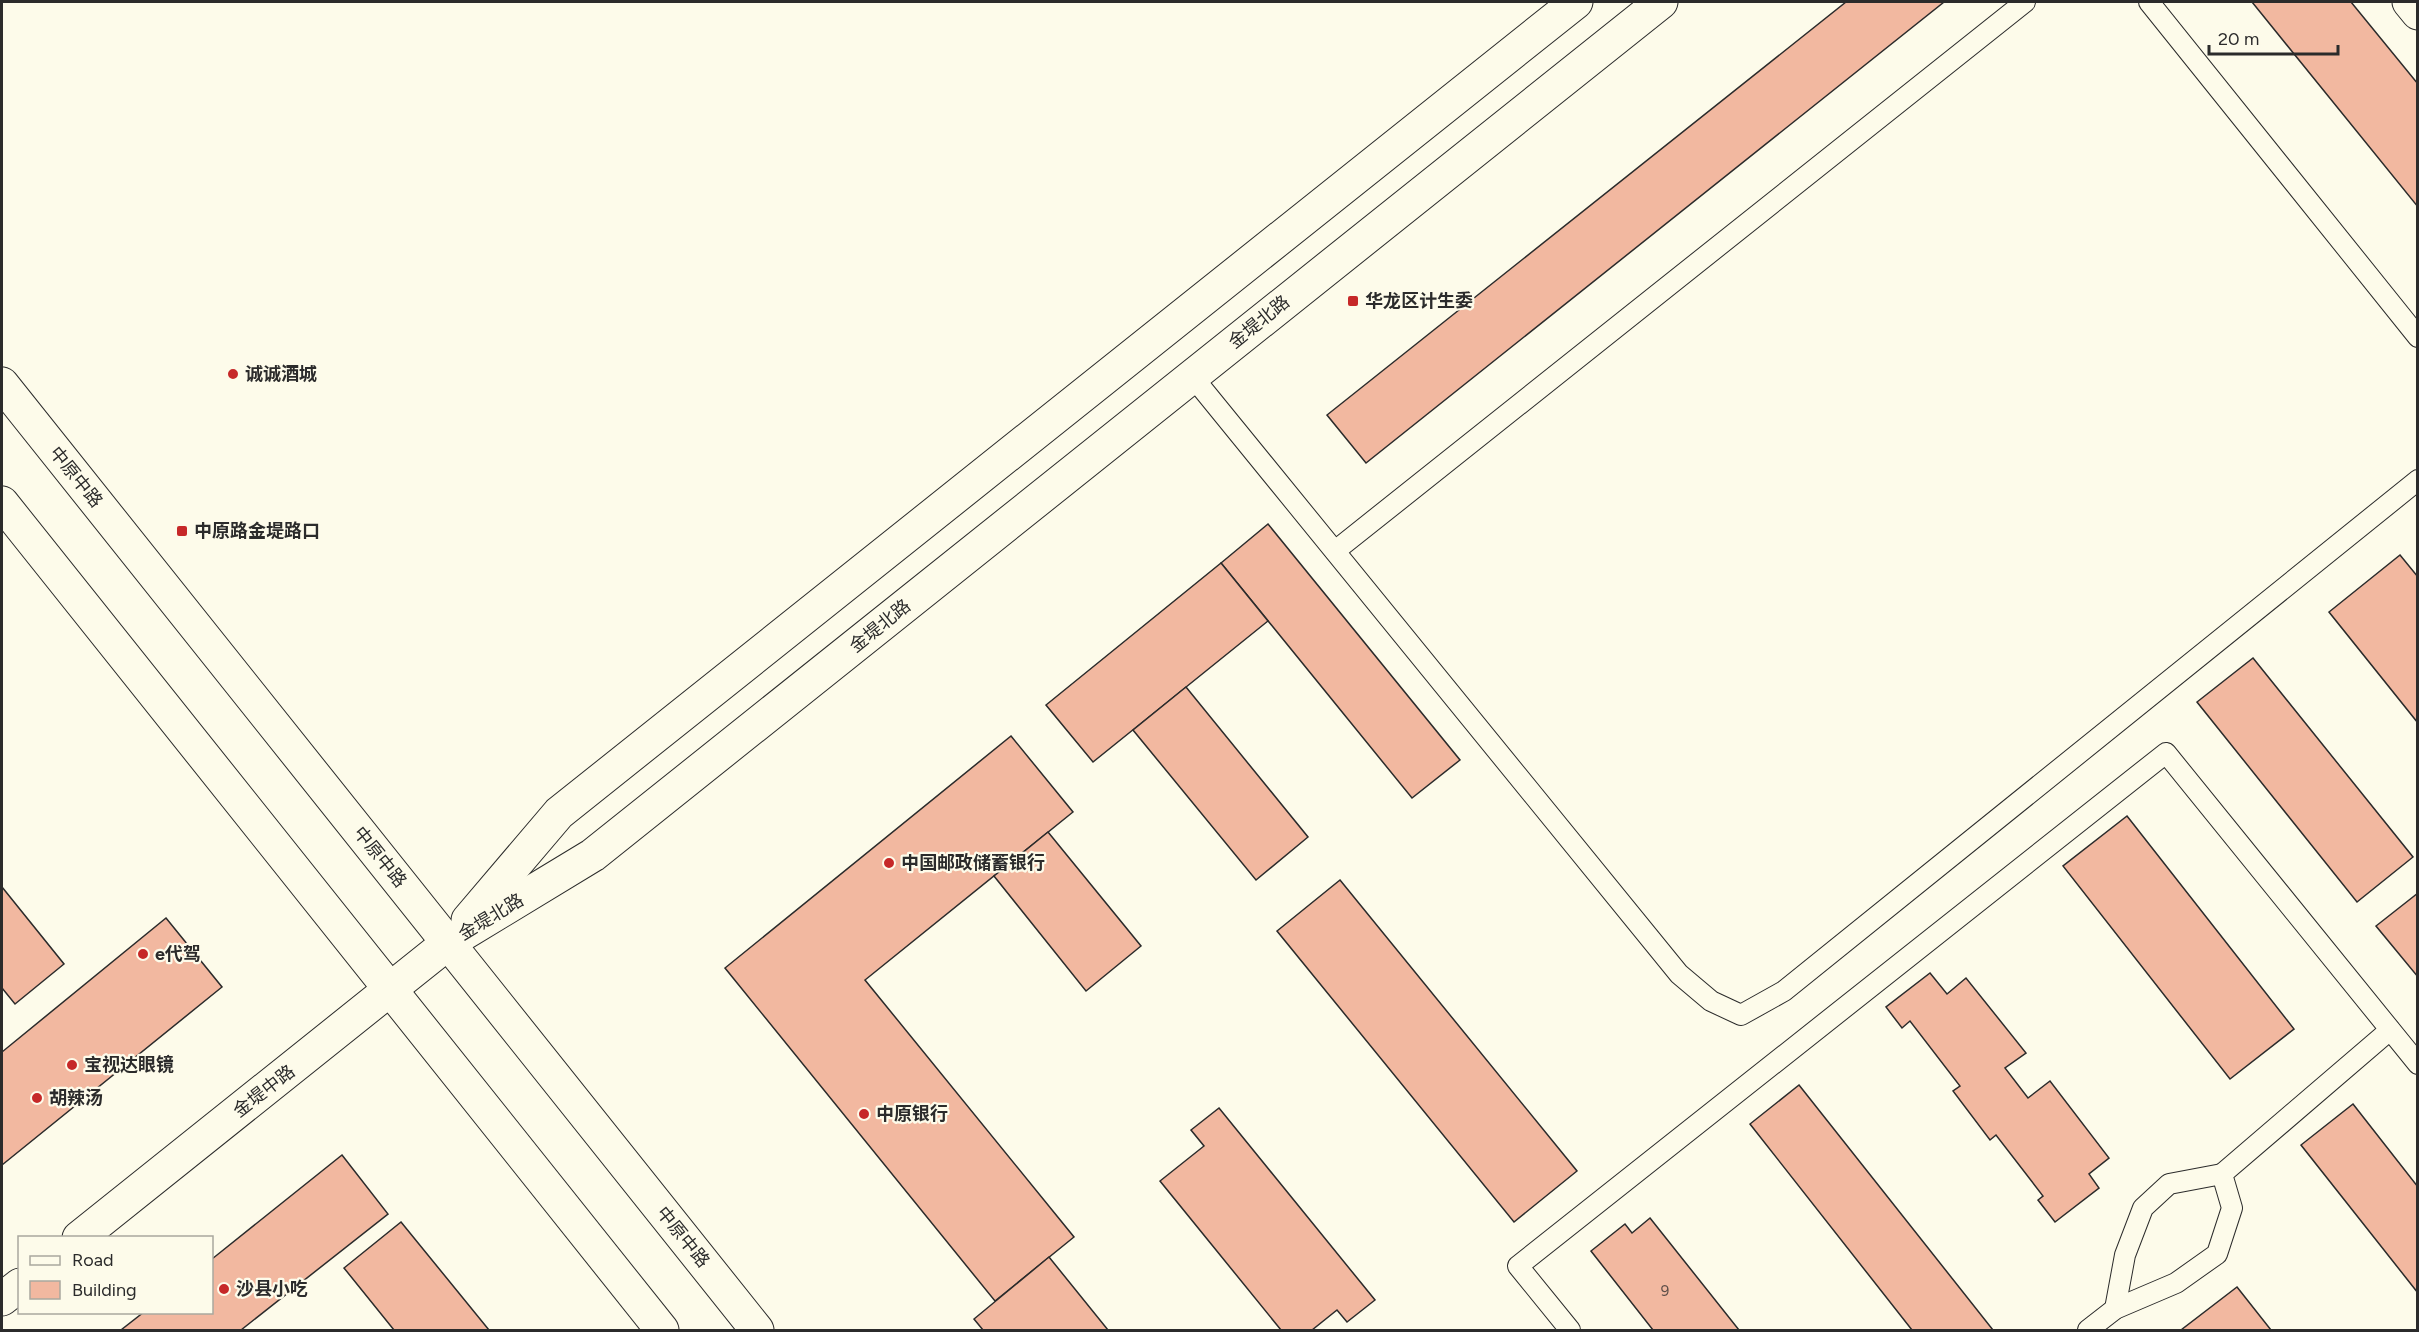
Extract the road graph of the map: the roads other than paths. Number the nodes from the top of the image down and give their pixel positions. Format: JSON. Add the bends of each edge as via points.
{"nodes":[{"id":1,"x":1576,"y":2,"type":"edge"},
{"id":2,"x":1661,"y":2,"type":"edge"},
{"id":3,"x":2025,"y":2,"type":"edge"},
{"id":4,"x":2150,"y":2,"type":"edge"},
{"id":5,"x":2409,"y":2,"type":"edge"},
{"id":6,"x":2418,"y":13,"type":"edge"},
{"id":7,"x":2418,"y":337,"type":"edge"},
{"id":8,"x":1192,"y":376,"type":"junction"},
{"id":9,"x":2,"y":384,"type":"edge"},
{"id":10,"x":2418,"y":480,"type":"edge"},
{"id":11,"x":2,"y":504,"type":"edge"},
{"id":12,"x":1335,"y":551,"type":"junction"},
{"id":13,"x":448,"y":943,"type":"junction"},
{"id":14,"x":391,"y":990,"type":"junction"},
{"id":15,"x":2390,"y":1030,"type":"junction"},
{"id":16,"x":2418,"y":1064,"type":"edge"},
{"id":17,"x":2222,"y":1174,"type":"junction"},
{"id":18,"x":83,"y":1236,"type":"edge"},
{"id":19,"x":18,"y":1287,"type":"edge"},
{"id":20,"x":2,"y":1299,"type":"edge"},
{"id":21,"x":2115,"y":1309,"type":"junction"},
{"id":22,"x":662,"y":1330,"type":"edge"},
{"id":23,"x":757,"y":1330,"type":"edge"},
{"id":24,"x":1570,"y":1330,"type":"edge"},
{"id":25,"x":2088,"y":1330,"type":"edge"}],
"edges":[{"from":1,"to":13,"type":"street","name":"金堤北路","via":[[559,813]]},
{"from":2,"to":8,"type":"street","name":"金堤北路"},
{"from":3,"to":12,"type":"lane"},
{"from":4,"to":7,"type":"lane"},
{"from":5,"to":6,"type":"street"},
{"from":8,"to":12,"type":"lane"},
{"from":8,"to":13,"type":"street","name":"金堤北路","via":[[593,855]]},
{"from":9,"to":13,"type":"street","name":"中原中路"},
{"from":10,"to":12,"type":"lane","via":[[1784,991],[1742,1015],[1711,1001],[1679,974]]},
{"from":11,"to":14,"type":"street"},
{"from":13,"to":14,"type":"street","name":"金堤中路"},
{"from":13,"to":23,"type":"street","name":"中原中路"},
{"from":14,"to":18,"type":"street","name":"金堤中路"},
{"from":14,"to":22,"type":"street"},
{"from":15,"to":16,"type":"lane"},
{"from":15,"to":17,"type":"lane"},
{"from":15,"to":24,"type":"lane","via":[[2166,753],[1518,1266]]},
{"from":17,"to":21,"type":"lane","via":[[2169,1184],[2143,1208],[2125,1255]]},
{"from":17,"to":21,"type":"lane","via":[[2232,1208],[2217,1254],[2176,1283]]},
{"from":19,"to":20,"type":"street"},
{"from":21,"to":25,"type":"lane"}]}
